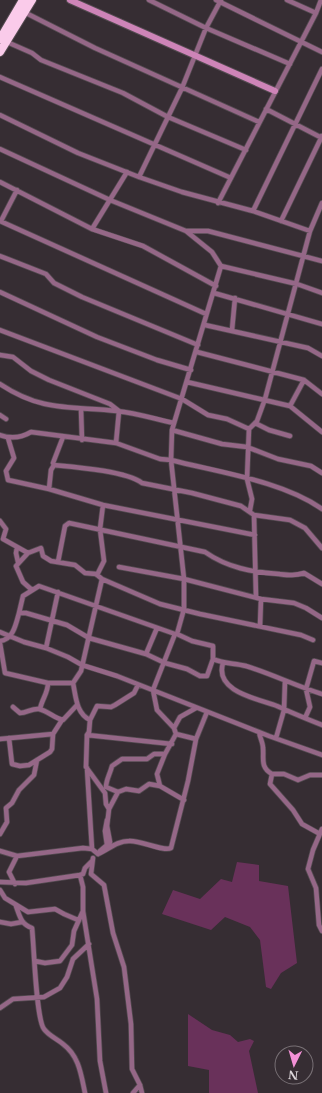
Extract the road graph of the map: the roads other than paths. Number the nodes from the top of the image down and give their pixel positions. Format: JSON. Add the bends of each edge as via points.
{"nodes":[{"id":1,"x":23,"y":0,"type":"edge"},
{"id":2,"x":32,"y":0,"type":"edge"},
{"id":3,"x":70,"y":0,"type":"edge"},
{"id":4,"x":149,"y":0,"type":"edge"},
{"id":5,"x":287,"y":0,"type":"edge"},
{"id":6,"x":321,"y":0,"type":"edge"},
{"id":7,"x":219,"y":1,"type":"edge"},
{"id":8,"x":24,"y":12,"type":"junction"},
{"id":9,"x":316,"y":13,"type":"junction"},
{"id":10,"x":206,"y":28,"type":"junction"},
{"id":11,"x":3,"y":40,"type":"edge"},
{"id":12,"x":301,"y":41,"type":"junction"},
{"id":13,"x":0,"y":52,"type":"edge"},
{"id":14,"x":322,"y":52,"type":"edge"},
{"id":15,"x":195,"y":56,"type":"junction"},
{"id":16,"x":290,"y":64,"type":"junction"},
{"id":17,"x":322,"y":69,"type":"edge"},
{"id":18,"x":0,"y":77,"type":"edge"},
{"id":19,"x":182,"y":88,"type":"junction"},
{"id":20,"x":275,"y":91,"type":"junction"},
{"id":21,"x":266,"y":109,"type":"junction"},
{"id":22,"x":0,"y":115,"type":"edge"},
{"id":23,"x":168,"y":117,"type":"junction"},
{"id":24,"x":259,"y":122,"type":"junction"},
{"id":25,"x":295,"y":124,"type":"junction"},
{"id":26,"x":322,"y":137,"type":"edge"},
{"id":27,"x":155,"y":144,"type":"junction"},
{"id":28,"x":0,"y":149,"type":"edge"},
{"id":29,"x":246,"y":150,"type":"junction"},
{"id":30,"x":127,"y":172,"type":"junction"},
{"id":31,"x":139,"y":177,"type":"junction"},
{"id":32,"x":231,"y":178,"type":"junction"},
{"id":33,"x":0,"y":182,"type":"edge"},
{"id":34,"x":17,"y":190,"type":"junction"},
{"id":35,"x":110,"y":200,"type":"junction"},
{"id":36,"x":218,"y":203,"type":"junction"},
{"id":37,"x":322,"y":203,"type":"edge"},
{"id":38,"x":253,"y":211,"type":"junction"},
{"id":39,"x":1,"y":221,"type":"edge"},
{"id":40,"x":281,"y":221,"type":"junction"},
{"id":41,"x":92,"y":229,"type":"junction"},
{"id":42,"x":186,"y":231,"type":"junction"},
{"id":43,"x":310,"y":232,"type":"junction"},
{"id":44,"x":304,"y":255,"type":"junction"},
{"id":45,"x":0,"y":256,"type":"edge"},
{"id":46,"x":322,"y":261,"type":"edge"},
{"id":47,"x":221,"y":266,"type":"junction"},
{"id":48,"x":297,"y":284,"type":"junction"},
{"id":49,"x":216,"y":286,"type":"junction"},
{"id":50,"x":0,"y":292,"type":"edge"},
{"id":51,"x":214,"y":293,"type":"junction"},
{"id":52,"x":322,"y":293,"type":"edge"},
{"id":53,"x":235,"y":298,"type":"junction"},
{"id":54,"x":206,"y":314,"type":"junction"},
{"id":55,"x":288,"y":315,"type":"junction"},
{"id":56,"x":205,"y":324,"type":"junction"},
{"id":57,"x":322,"y":324,"type":"edge"},
{"id":58,"x":0,"y":330,"type":"edge"},
{"id":59,"x":232,"y":330,"type":"junction"},
{"id":60,"x":280,"y":342,"type":"junction"},
{"id":61,"x":198,"y":345,"type":"junction"},
{"id":62,"x":197,"y":352,"type":"junction"},
{"id":63,"x":0,"y":355,"type":"edge"},
{"id":64,"x":322,"y":356,"type":"edge"},
{"id":65,"x":191,"y":370,"type":"junction"},
{"id":66,"x":271,"y":372,"type":"junction"},
{"id":67,"x":304,"y":380,"type":"junction"},
{"id":68,"x":187,"y":382,"type":"junction"},
{"id":69,"x":0,"y":384,"type":"edge"},
{"id":70,"x":322,"y":394,"type":"edge"},
{"id":71,"x":182,"y":399,"type":"junction"},
{"id":72,"x":265,"y":399,"type":"junction"},
{"id":73,"x":290,"y":406,"type":"junction"},
{"id":74,"x":81,"y":409,"type":"junction"},
{"id":75,"x":119,"y":411,"type":"junction"},
{"id":76,"x":0,"y":415,"type":"edge"},
{"id":77,"x":6,"y":419,"type":"dead end"},
{"id":78,"x":174,"y":423,"type":"junction"},
{"id":79,"x":255,"y":423,"type":"junction"},
{"id":80,"x":249,"y":429,"type":"junction"},
{"id":81,"x":172,"y":430,"type":"junction"},
{"id":82,"x":322,"y":432,"type":"edge"},
{"id":83,"x":0,"y":435,"type":"edge"},
{"id":84,"x":290,"y":436,"type":"dead end"},
{"id":85,"x":63,"y":437,"type":"junction"},
{"id":86,"x":8,"y":438,"type":"junction"},
{"id":87,"x":82,"y":440,"type":"junction"},
{"id":88,"x":116,"y":443,"type":"junction"},
{"id":89,"x":247,"y":447,"type":"junction"},
{"id":90,"x":171,"y":460,"type":"junction"},
{"id":91,"x":54,"y":465,"type":"junction"},
{"id":92,"x":322,"y":473,"type":"edge"},
{"id":93,"x":247,"y":479,"type":"junction"},
{"id":94,"x":49,"y":489,"type":"junction"},
{"id":95,"x":175,"y":490,"type":"junction"},
{"id":96,"x":103,"y":504,"type":"junction"},
{"id":97,"x":322,"y":509,"type":"edge"},
{"id":98,"x":250,"y":510,"type":"junction"},
{"id":99,"x":254,"y":515,"type":"junction"},
{"id":100,"x":0,"y":521,"type":"edge"},
{"id":101,"x":177,"y":521,"type":"junction"},
{"id":102,"x":100,"y":529,"type":"junction"},
{"id":103,"x":255,"y":535,"type":"junction"},
{"id":104,"x":181,"y":547,"type":"junction"},
{"id":105,"x":17,"y":548,"type":"junction"},
{"id":106,"x":322,"y":548,"type":"edge"},
{"id":107,"x":28,"y":553,"type":"junction"},
{"id":108,"x":18,"y":562,"type":"junction"},
{"id":109,"x":58,"y":562,"type":"junction"},
{"id":110,"x":119,"y":566,"type":"dead end"},
{"id":111,"x":255,"y":573,"type":"junction"},
{"id":112,"x":98,"y":575,"type":"junction"},
{"id":113,"x":102,"y":579,"type":"junction"},
{"id":114,"x":184,"y":579,"type":"junction"},
{"id":115,"x":322,"y":584,"type":"edge"},
{"id":116,"x":32,"y":590,"type":"junction"},
{"id":117,"x":58,"y":592,"type":"junction"},
{"id":118,"x":258,"y":598,"type":"junction"},
{"id":119,"x":97,"y":606,"type":"junction"},
{"id":120,"x":184,"y":609,"type":"junction"},
{"id":121,"x":19,"y":613,"type":"junction"},
{"id":122,"x":322,"y":618,"type":"edge"},
{"id":123,"x":53,"y":620,"type":"junction"},
{"id":124,"x":260,"y":626,"type":"junction"},
{"id":125,"x":157,"y":628,"type":"junction"},
{"id":126,"x":0,"y":632,"type":"edge"},
{"id":127,"x":176,"y":634,"type":"junction"},
{"id":128,"x":10,"y":636,"type":"junction"},
{"id":129,"x":89,"y":638,"type":"junction"},
{"id":130,"x":313,"y":640,"type":"dead end"},
{"id":131,"x":0,"y":642,"type":"edge"},
{"id":132,"x":46,"y":648,"type":"junction"},
{"id":133,"x":146,"y":654,"type":"junction"},
{"id":134,"x":213,"y":659,"type":"junction"},
{"id":135,"x":165,"y":663,"type":"junction"},
{"id":136,"x":223,"y":663,"type":"junction"},
{"id":137,"x":322,"y":663,"type":"edge"},
{"id":138,"x":82,"y":665,"type":"junction"},
{"id":139,"x":285,"y":681,"type":"junction"},
{"id":140,"x":48,"y":683,"type":"junction"},
{"id":141,"x":73,"y":683,"type":"junction"},
{"id":142,"x":138,"y":685,"type":"junction"},
{"id":143,"x":306,"y":689,"type":"junction"},
{"id":144,"x":153,"y":690,"type":"junction"},
{"id":145,"x":322,"y":694,"type":"edge"},
{"id":146,"x":77,"y":704,"type":"junction"},
{"id":147,"x":13,"y":708,"type":"dead end"},
{"id":148,"x":196,"y":708,"type":"junction"},
{"id":149,"x":40,"y":709,"type":"junction"},
{"id":150,"x":284,"y":710,"type":"junction"},
{"id":151,"x":207,"y":712,"type":"junction"},
{"id":152,"x":305,"y":718,"type":"junction"},
{"id":153,"x":62,"y":720,"type":"junction"},
{"id":154,"x":90,"y":720,"type":"junction"},
{"id":155,"x":322,"y":725,"type":"edge"},
{"id":156,"x":174,"y":728,"type":"junction"},
{"id":157,"x":259,"y":732,"type":"junction"},
{"id":158,"x":54,"y":734,"type":"junction"},
{"id":159,"x":176,"y":734,"type":"junction"},
{"id":160,"x":87,"y":735,"type":"junction"},
{"id":161,"x":9,"y":738,"type":"junction"},
{"id":162,"x":276,"y":738,"type":"junction"},
{"id":163,"x":0,"y":739,"type":"edge"},
{"id":164,"x":196,"y":739,"type":"junction"},
{"id":165,"x":0,"y":743,"type":"edge"},
{"id":166,"x":172,"y":744,"type":"junction"},
{"id":167,"x":165,"y":754,"type":"junction"},
{"id":168,"x":322,"y":755,"type":"edge"},
{"id":169,"x":37,"y":760,"type":"junction"},
{"id":170,"x":86,"y":767,"type":"junction"},
{"id":171,"x":272,"y":774,"type":"junction"},
{"id":172,"x":322,"y":775,"type":"edge"},
{"id":173,"x":160,"y":786,"type":"junction"},
{"id":174,"x":118,"y":792,"type":"junction"},
{"id":175,"x":184,"y":800,"type":"junction"},
{"id":176,"x":109,"y":809,"type":"junction"},
{"id":177,"x":321,"y":832,"type":"edge"},
{"id":178,"x":0,"y":834,"type":"edge"},
{"id":179,"x":92,"y":848,"type":"junction"},
{"id":180,"x":0,"y":851,"type":"edge"},
{"id":181,"x":100,"y":853,"type":"junction"},
{"id":182,"x":17,"y":856,"type":"junction"},
{"id":183,"x":93,"y":858,"type":"junction"},
{"id":184,"x":80,"y":875,"type":"junction"},
{"id":185,"x":0,"y":882,"type":"edge"},
{"id":186,"x":15,"y":884,"type":"junction"},
{"id":187,"x":0,"y":890,"type":"edge"},
{"id":188,"x":16,"y":906,"type":"junction"},
{"id":189,"x":322,"y":909,"type":"edge"},
{"id":190,"x":83,"y":911,"type":"junction"},
{"id":191,"x":318,"y":914,"type":"junction"},
{"id":192,"x":78,"y":920,"type":"junction"},
{"id":193,"x":0,"y":922,"type":"edge"},
{"id":194,"x":22,"y":922,"type":"junction"},
{"id":195,"x":322,"y":931,"type":"edge"},
{"id":196,"x":89,"y":944,"type":"junction"},
{"id":197,"x":35,"y":961,"type":"junction"},
{"id":198,"x":37,"y":998,"type":"junction"},
{"id":199,"x":0,"y":1008,"type":"edge"},
{"id":200,"x":140,"y":1085,"type":"junction"},
{"id":201,"x":85,"y":1093,"type":"edge"},
{"id":202,"x":106,"y":1093,"type":"edge"},
{"id":203,"x":133,"y":1093,"type":"edge"},
{"id":204,"x":142,"y":1093,"type":"edge"}],
"edges":[{"from":1,"to":11,"type":"highway"},
{"from":2,"to":8,"type":"highway"},
{"from":3,"to":15,"type":"street"},
{"from":4,"to":10,"type":"street"},
{"from":5,"to":9,"type":"street"},
{"from":6,"to":9,"type":"street"},
{"from":7,"to":10,"type":"street"},
{"from":7,"to":12,"type":"street"},
{"from":8,"to":11,"type":"highway"},
{"from":8,"to":19,"type":"street"},
{"from":9,"to":12,"type":"street"},
{"from":10,"to":15,"type":"street"},
{"from":10,"to":16,"type":"street"},
{"from":11,"to":13,"type":"highway"},
{"from":11,"to":23,"type":"street","via":[[32,53],[41,60],[123,93]]},
{"from":12,"to":14,"type":"street"},
{"from":12,"to":16,"type":"street"},
{"from":15,"to":19,"type":"street"},
{"from":15,"to":20,"type":"street"},
{"from":16,"to":20,"type":"street"},
{"from":17,"to":25,"type":"street"},
{"from":18,"to":27,"type":"street"},
{"from":19,"to":23,"type":"street"},
{"from":19,"to":24,"type":"street"},
{"from":20,"to":21,"type":"street"},
{"from":21,"to":24,"type":"street"},
{"from":21,"to":25,"type":"street"},
{"from":22,"to":30,"type":"street","via":[[78,153]]},
{"from":23,"to":27,"type":"street"},
{"from":23,"to":29,"type":"street"},
{"from":24,"to":29,"type":"street"},
{"from":25,"to":26,"type":"street"},
{"from":25,"to":38,"type":"street"},
{"from":26,"to":40,"type":"street"},
{"from":27,"to":31,"type":"street"},
{"from":27,"to":32,"type":"street"},
{"from":28,"to":35,"type":"street"},
{"from":29,"to":32,"type":"street"},
{"from":30,"to":31,"type":"street"},
{"from":30,"to":35,"type":"street"},
{"from":31,"to":36,"type":"street"},
{"from":32,"to":36,"type":"street"},
{"from":33,"to":34,"type":"street"},
{"from":34,"to":39,"type":"street"},
{"from":34,"to":41,"type":"street"},
{"from":35,"to":41,"type":"street"},
{"from":35,"to":42,"type":"street"},
{"from":36,"to":38,"type":"street"},
{"from":37,"to":43,"type":"street"},
{"from":38,"to":40,"type":"street"},
{"from":39,"to":54,"type":"street"},
{"from":40,"to":43,"type":"street"},
{"from":41,"to":49,"type":"street","via":[[143,246]]},
{"from":42,"to":44,"type":"street","via":[[208,231]]},
{"from":42,"to":47,"type":"street","via":[[212,252]]},
{"from":43,"to":44,"type":"street"},
{"from":44,"to":46,"type":"street"},
{"from":44,"to":48,"type":"street"},
{"from":45,"to":61,"type":"street","via":[[46,274],[54,283],[82,297]]},
{"from":47,"to":48,"type":"street"},
{"from":47,"to":49,"type":"street"},
{"from":48,"to":52,"type":"street"},
{"from":48,"to":55,"type":"street"},
{"from":49,"to":51,"type":"street"},
{"from":50,"to":65,"type":"street","via":[[97,337]]},
{"from":51,"to":53,"type":"street"},
{"from":51,"to":54,"type":"street"},
{"from":53,"to":55,"type":"street"},
{"from":53,"to":59,"type":"street"},
{"from":54,"to":56,"type":"street"},
{"from":55,"to":57,"type":"street"},
{"from":55,"to":60,"type":"street"},
{"from":56,"to":59,"type":"street"},
{"from":56,"to":61,"type":"street"},
{"from":58,"to":71,"type":"street"},
{"from":59,"to":60,"type":"street"},
{"from":60,"to":64,"type":"street","via":[[308,348]]},
{"from":60,"to":66,"type":"street"},
{"from":61,"to":62,"type":"street"},
{"from":62,"to":65,"type":"street"},
{"from":62,"to":66,"type":"street"},
{"from":63,"to":75,"type":"street","via":[[13,357],[31,371],[110,404]]},
{"from":65,"to":68,"type":"street"},
{"from":66,"to":67,"type":"street"},
{"from":66,"to":72,"type":"street"},
{"from":67,"to":70,"type":"street"},
{"from":67,"to":73,"type":"street"},
{"from":68,"to":71,"type":"street"},
{"from":68,"to":72,"type":"street"},
{"from":69,"to":74,"type":"street","via":[[22,398],[40,404]]},
{"from":71,"to":78,"type":"street"},
{"from":71,"to":80,"type":"street","via":[[208,414]]},
{"from":72,"to":73,"type":"street"},
{"from":72,"to":79,"type":"street"},
{"from":73,"to":82,"type":"street"},
{"from":74,"to":75,"type":"street"},
{"from":74,"to":87,"type":"street"},
{"from":75,"to":78,"type":"street"},
{"from":75,"to":88,"type":"street"},
{"from":76,"to":77,"type":"street"},
{"from":78,"to":81,"type":"street"},
{"from":79,"to":80,"type":"street"},
{"from":79,"to":84,"type":"street"},
{"from":80,"to":89,"type":"street"},
{"from":81,"to":89,"type":"street","via":[[222,444]]},
{"from":81,"to":90,"type":"street"},
{"from":83,"to":86,"type":"street"},
{"from":85,"to":86,"type":"street","via":[[31,432],[23,437]]},
{"from":85,"to":87,"type":"street"},
{"from":85,"to":91,"type":"street"},
{"from":86,"to":94,"type":"street","via":[[14,458],[6,471],[8,480]]},
{"from":87,"to":88,"type":"street"},
{"from":88,"to":90,"type":"street","via":[[160,459]]},
{"from":89,"to":92,"type":"street","via":[[278,459],[311,466]]},
{"from":89,"to":93,"type":"street"},
{"from":90,"to":93,"type":"street"},
{"from":90,"to":95,"type":"street"},
{"from":91,"to":94,"type":"street"},
{"from":91,"to":95,"type":"street","via":[[106,472]]},
{"from":93,"to":97,"type":"street","via":[[267,483],[304,497]]},
{"from":93,"to":98,"type":"street","via":[[252,499]]},
{"from":94,"to":96,"type":"street"},
{"from":95,"to":98,"type":"street"},
{"from":95,"to":101,"type":"street"},
{"from":96,"to":101,"type":"street"},
{"from":96,"to":102,"type":"street"},
{"from":98,"to":99,"type":"street"},
{"from":99,"to":103,"type":"street"},
{"from":99,"to":106,"type":"street","via":[[273,516],[294,522],[305,528]]},
{"from":100,"to":105,"type":"street","via":[[6,529],[3,539]]},
{"from":101,"to":103,"type":"street","via":[[188,520]]},
{"from":101,"to":104,"type":"street"},
{"from":102,"to":104,"type":"street"},
{"from":102,"to":109,"type":"street","via":[[69,523],[65,526]]},
{"from":102,"to":112,"type":"street","via":[[104,561]]},
{"from":103,"to":111,"type":"street"},
{"from":104,"to":111,"type":"street","via":[[204,552],[219,562]]},
{"from":104,"to":114,"type":"street"},
{"from":105,"to":107,"type":"street"},
{"from":105,"to":108,"type":"street"},
{"from":107,"to":108,"type":"street"},
{"from":107,"to":109,"type":"street","via":[[40,548],[43,556]]},
{"from":108,"to":116,"type":"street","via":[[17,574]]},
{"from":109,"to":112,"type":"street","via":[[75,566],[85,573]]},
{"from":110,"to":114,"type":"street"},
{"from":111,"to":115,"type":"street","via":[[296,576],[304,574]]},
{"from":111,"to":118,"type":"street"},
{"from":112,"to":113,"type":"street"},
{"from":113,"to":119,"type":"street"},
{"from":113,"to":120,"type":"street","via":[[152,601]]},
{"from":114,"to":118,"type":"street"},
{"from":114,"to":120,"type":"street"},
{"from":116,"to":117,"type":"street","via":[[39,586]]},
{"from":116,"to":121,"type":"street","via":[[23,596]]},
{"from":117,"to":119,"type":"street"},
{"from":117,"to":123,"type":"street"},
{"from":118,"to":122,"type":"street","via":[[301,606]]},
{"from":118,"to":124,"type":"street"},
{"from":119,"to":125,"type":"street"},
{"from":119,"to":129,"type":"street"},
{"from":120,"to":124,"type":"street"},
{"from":120,"to":127,"type":"street"},
{"from":121,"to":123,"type":"street"},
{"from":121,"to":128,"type":"street"},
{"from":123,"to":129,"type":"street"},
{"from":123,"to":132,"type":"street"},
{"from":124,"to":130,"type":"street","via":[[306,636]]},
{"from":125,"to":127,"type":"street"},
{"from":125,"to":133,"type":"street"},
{"from":126,"to":128,"type":"street"},
{"from":127,"to":134,"type":"street","via":[[213,646]]},
{"from":127,"to":135,"type":"street"},
{"from":128,"to":131,"type":"street"},
{"from":128,"to":132,"type":"street"},
{"from":129,"to":133,"type":"street"},
{"from":129,"to":138,"type":"street"},
{"from":131,"to":140,"type":"street","via":[[5,673]]},
{"from":132,"to":138,"type":"street","via":[[68,656]]},
{"from":133,"to":135,"type":"street"},
{"from":134,"to":135,"type":"street","via":[[206,677]]},
{"from":134,"to":136,"type":"street"},
{"from":135,"to":144,"type":"street"},
{"from":136,"to":139,"type":"street","via":[[243,665]]},
{"from":136,"to":150,"type":"street","via":[[226,681],[239,693]]},
{"from":137,"to":143,"type":"street","via":[[314,661]]},
{"from":138,"to":141,"type":"street"},
{"from":138,"to":142,"type":"street"},
{"from":139,"to":143,"type":"street"},
{"from":139,"to":150,"type":"street"},
{"from":140,"to":141,"type":"street"},
{"from":140,"to":149,"type":"street","via":[[48,691]]},
{"from":141,"to":146,"type":"street"},
{"from":142,"to":144,"type":"street"},
{"from":142,"to":154,"type":"street","via":[[134,693],[115,705],[98,706]]},
{"from":143,"to":145,"type":"street"},
{"from":143,"to":152,"type":"street","via":[[310,707]]},
{"from":144,"to":148,"type":"street"},
{"from":144,"to":156,"type":"street","via":[[157,710]]},
{"from":146,"to":153,"type":"street"},
{"from":146,"to":154,"type":"street","via":[[84,717]]},
{"from":147,"to":149,"type":"street","via":[[20,714]]},
{"from":148,"to":151,"type":"street"},
{"from":148,"to":156,"type":"street","via":[[180,717]]},
{"from":149,"to":153,"type":"street"},
{"from":150,"to":152,"type":"street"},
{"from":150,"to":162,"type":"street"},
{"from":151,"to":157,"type":"street"},
{"from":151,"to":164,"type":"street"},
{"from":152,"to":155,"type":"street"},
{"from":153,"to":158,"type":"street"},
{"from":154,"to":160,"type":"street"},
{"from":156,"to":159,"type":"street"},
{"from":157,"to":162,"type":"street"},
{"from":157,"to":171,"type":"street","via":[[264,750],[263,765]]},
{"from":158,"to":161,"type":"street"},
{"from":158,"to":169,"type":"street","via":[[52,749]]},
{"from":159,"to":164,"type":"street"},
{"from":159,"to":166,"type":"street"},
{"from":160,"to":166,"type":"street"},
{"from":160,"to":170,"type":"street"},
{"from":161,"to":163,"type":"street"},
{"from":161,"to":169,"type":"street","via":[[12,764],[29,765]]},
{"from":162,"to":168,"type":"street"},
{"from":163,"to":165,"type":"street"},
{"from":164,"to":175,"type":"street"},
{"from":166,"to":167,"type":"street"},
{"from":167,"to":173,"type":"street","via":[[157,774]]},
{"from":167,"to":174,"type":"street","via":[[154,754],[147,759],[124,759],[112,766],[106,787]]},
{"from":169,"to":178,"type":"street","via":[[34,775],[6,808],[7,822]]},
{"from":170,"to":176,"type":"street","via":[[105,793]]},
{"from":170,"to":179,"type":"street"},
{"from":171,"to":172,"type":"street","via":[[284,774],[298,780],[310,775]]},
{"from":171,"to":177,"type":"street","via":[[270,784],[294,810],[302,824]]},
{"from":173,"to":174,"type":"street","via":[[149,784],[139,791],[126,789]]},
{"from":173,"to":175,"type":"street"},
{"from":174,"to":176,"type":"street"},
{"from":175,"to":181,"type":"street","via":[[171,848],[130,840],[114,844]]},
{"from":176,"to":181,"type":"street","via":[[107,820],[110,842]]},
{"from":177,"to":191,"type":"street","via":[[308,869],[316,888]]},
{"from":179,"to":181,"type":"street"},
{"from":179,"to":182,"type":"street"},
{"from":180,"to":182,"type":"street"},
{"from":181,"to":183,"type":"street"},
{"from":182,"to":186,"type":"street","via":[[9,872]]},
{"from":183,"to":184,"type":"street"},
{"from":183,"to":200,"type":"street","via":[[91,874],[102,882],[105,888],[113,933],[124,967],[132,1069]]},
{"from":184,"to":186,"type":"street"},
{"from":184,"to":190,"type":"street"},
{"from":185,"to":186,"type":"street"},
{"from":187,"to":188,"type":"street"},
{"from":188,"to":192,"type":"street","via":[[32,913],[55,908]]},
{"from":188,"to":194,"type":"street"},
{"from":189,"to":191,"type":"street"},
{"from":190,"to":192,"type":"street"},
{"from":190,"to":196,"type":"street"},
{"from":191,"to":195,"type":"street"},
{"from":192,"to":197,"type":"street","via":[[72,945],[60,961]]},
{"from":193,"to":194,"type":"street"},
{"from":194,"to":197,"type":"street","via":[[32,928]]},
{"from":196,"to":198,"type":"street","via":[[73,959],[63,985]]},
{"from":196,"to":202,"type":"street","via":[[97,999],[100,1061]]},
{"from":197,"to":198,"type":"street"},
{"from":198,"to":199,"type":"street","via":[[13,999]]},
{"from":198,"to":201,"type":"street","via":[[44,1029],[64,1044],[77,1060]]},
{"from":200,"to":203,"type":"street"},
{"from":200,"to":204,"type":"street"}]}
